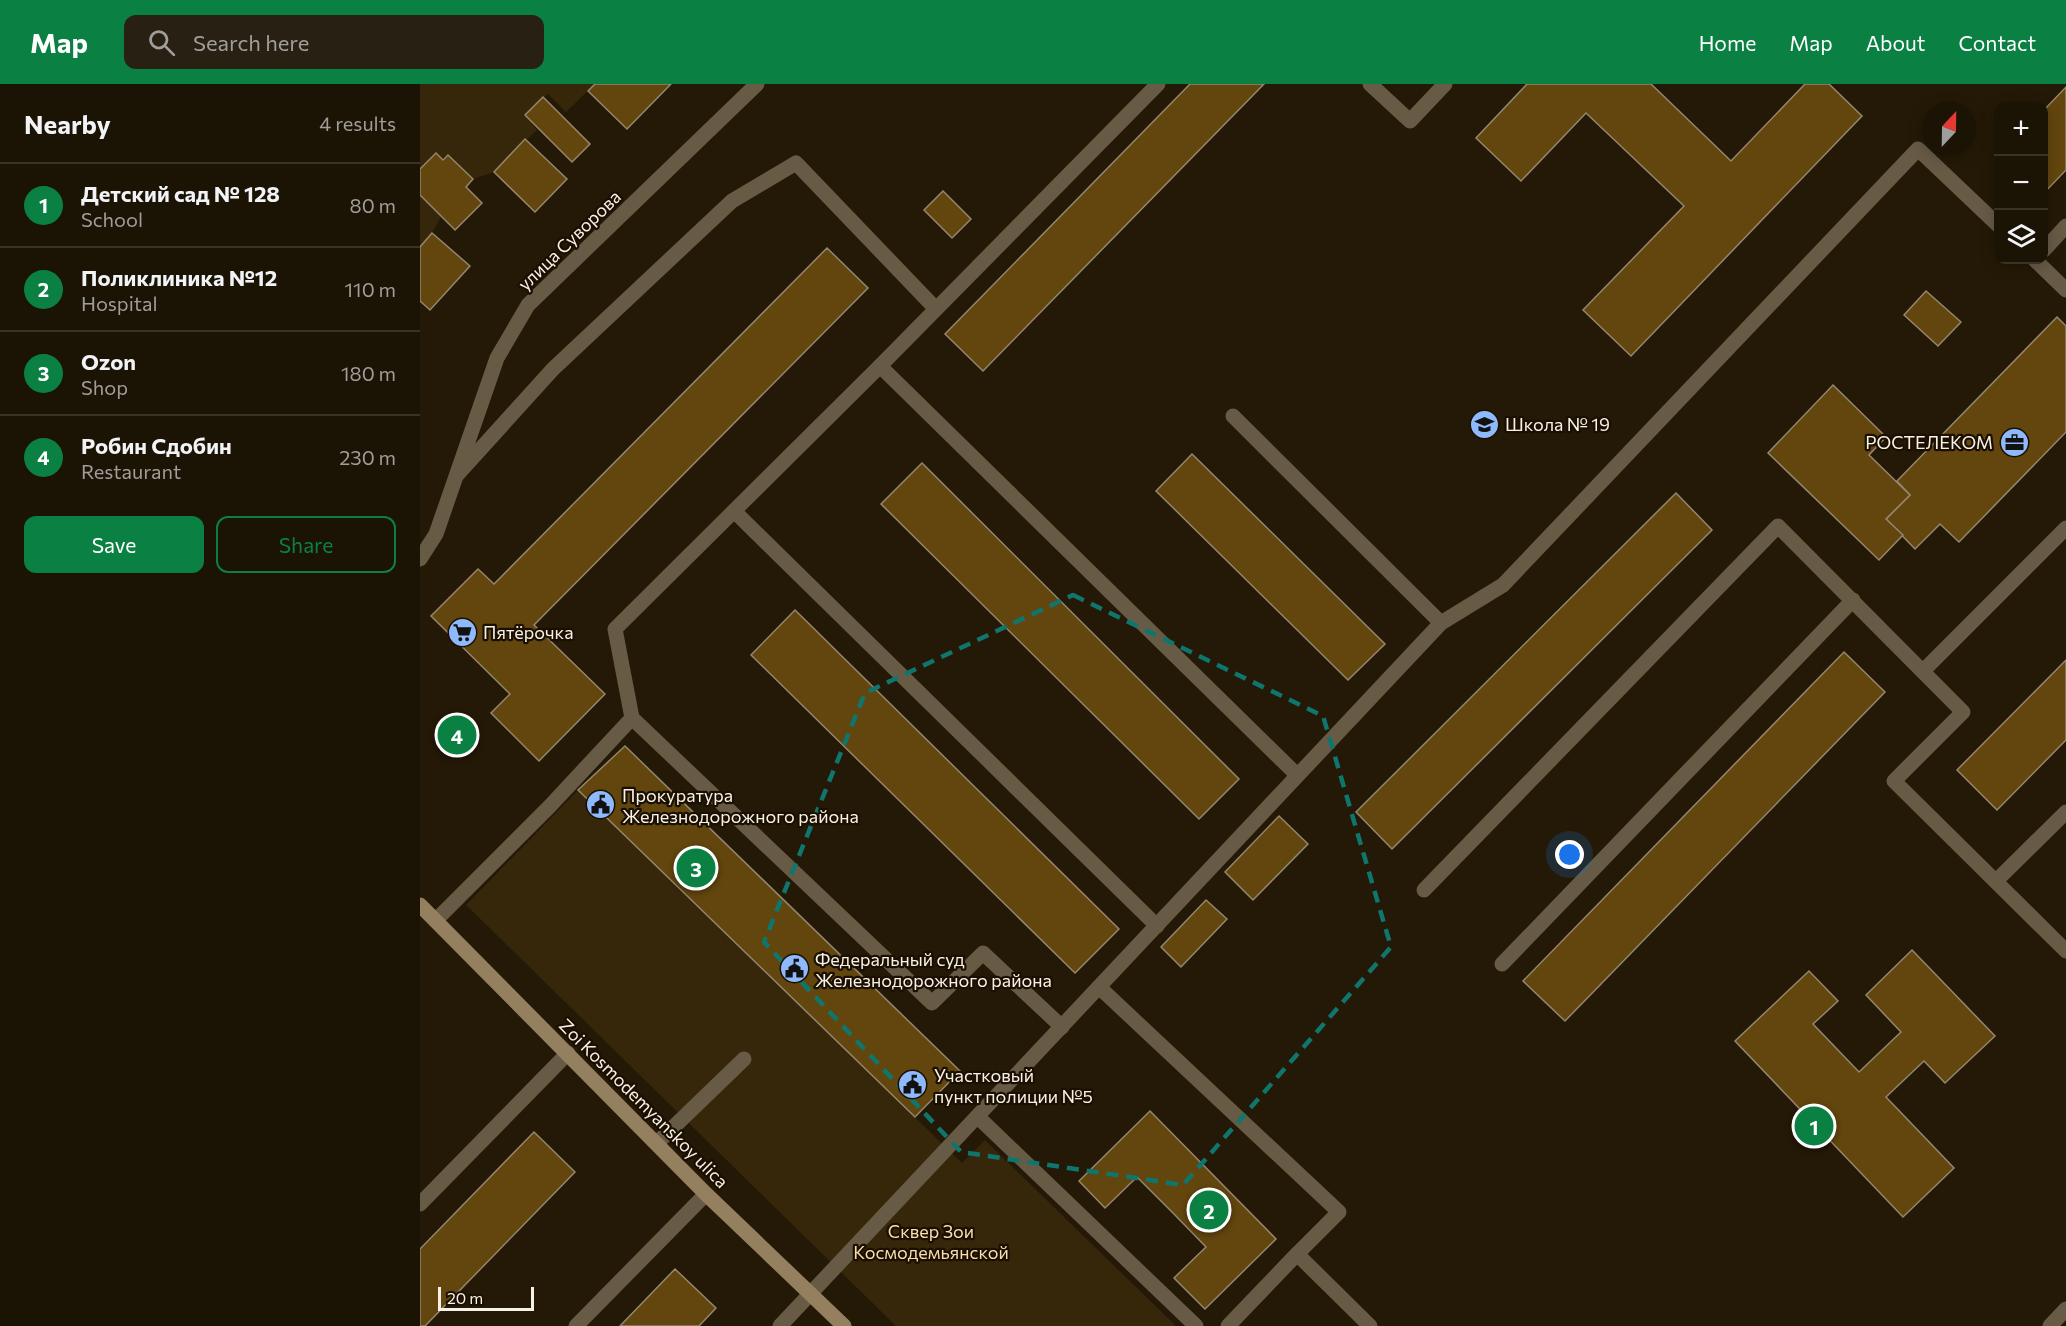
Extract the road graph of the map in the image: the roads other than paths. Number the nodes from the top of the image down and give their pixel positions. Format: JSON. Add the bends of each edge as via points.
{"nodes":[{"id":1,"x":757,"y":84,"type":"edge"},
{"id":2,"x":1158,"y":84,"type":"edge"},
{"id":3,"x":1370,"y":84,"type":"edge"},
{"id":4,"x":1445,"y":84,"type":"edge"},
{"id":5,"x":1994,"y":221,"type":"edge"},
{"id":6,"x":2066,"y":226,"type":"edge"},
{"id":7,"x":2048,"y":245,"type":"edge"},
{"id":8,"x":2039,"y":264,"type":"edge"},
{"id":9,"x":2066,"y":290,"type":"edge"},
{"id":10,"x":936,"y":309,"type":"junction"},
{"id":11,"x":880,"y":366,"type":"junction"},
{"id":12,"x":1233,"y":416,"type":"dead end"},
{"id":13,"x":457,"y":475,"type":"junction"},
{"id":14,"x":735,"y":511,"type":"junction"},
{"id":15,"x":2066,"y":528,"type":"edge"},
{"id":16,"x":421,"y":555,"type":"edge"},
{"id":17,"x":1853,"y":600,"type":"junction"},
{"id":18,"x":1441,"y":622,"type":"junction"},
{"id":19,"x":1923,"y":671,"type":"junction"},
{"id":20,"x":633,"y":718,"type":"junction"},
{"id":21,"x":1297,"y":776,"type":"junction"},
{"id":22,"x":2066,"y":812,"type":"edge"},
{"id":23,"x":1996,"y":881,"type":"junction"},
{"id":24,"x":1424,"y":890,"type":"dead end"},
{"id":25,"x":420,"y":905,"type":"edge"},
{"id":26,"x":436,"y":920,"type":"junction"},
{"id":27,"x":1157,"y":926,"type":"junction"},
{"id":28,"x":2066,"y":951,"type":"edge"},
{"id":29,"x":1502,"y":964,"type":"dead end"},
{"id":30,"x":1099,"y":987,"type":"junction"},
{"id":31,"x":1062,"y":1027,"type":"junction"},
{"id":32,"x":568,"y":1053,"type":"junction"},
{"id":33,"x":744,"y":1059,"type":"dead end"},
{"id":34,"x":978,"y":1117,"type":"junction"},
{"id":35,"x":657,"y":1143,"type":"junction"},
{"id":36,"x":706,"y":1194,"type":"junction"},
{"id":37,"x":420,"y":1204,"type":"edge"},
{"id":38,"x":1297,"y":1254,"type":"junction"},
{"id":39,"x":811,"y":1295,"type":"junction"},
{"id":40,"x":2066,"y":1309,"type":"edge"},
{"id":41,"x":576,"y":1326,"type":"edge"},
{"id":42,"x":780,"y":1326,"type":"edge"},
{"id":43,"x":844,"y":1326,"type":"edge"},
{"id":44,"x":1196,"y":1326,"type":"edge"},
{"id":45,"x":1228,"y":1326,"type":"edge"},
{"id":46,"x":1370,"y":1326,"type":"edge"},
{"id":47,"x":2050,"y":1326,"type":"edge"}],
"edges":[{"from":1,"to":13,"type":"street","name":"улица Суворова","via":[[528,305],[497,358]]},
{"from":2,"to":10,"type":"street"},
{"from":3,"to":4,"type":"street","via":[[1410,121]]},
{"from":5,"to":18,"type":"street","via":[[1918,149],[1503,585]]},
{"from":6,"to":7,"type":"street"},
{"from":8,"to":9,"type":"street"},
{"from":10,"to":11,"type":"street"},
{"from":10,"to":13,"type":"street","via":[[796,163],[732,201],[553,369]]},
{"from":11,"to":14,"type":"street"},
{"from":11,"to":21,"type":"street"},
{"from":12,"to":18,"type":"street"},
{"from":13,"to":16,"type":"street","name":"улица Суворова","via":[[436,534]]},
{"from":14,"to":20,"type":"street","via":[[615,629]]},
{"from":14,"to":27,"type":"street"},
{"from":15,"to":19,"type":"street"},
{"from":17,"to":19,"type":"street"},
{"from":17,"to":24,"type":"street","via":[[1778,526]]},
{"from":17,"to":29,"type":"street"},
{"from":18,"to":21,"type":"street"},
{"from":19,"to":23,"type":"street","via":[[1964,711],[1894,781]]},
{"from":20,"to":26,"type":"street"},
{"from":20,"to":31,"type":"street","via":[[932,1003],[983,953]]},
{"from":21,"to":27,"type":"street"},
{"from":22,"to":23,"type":"street"},
{"from":23,"to":28,"type":"street"},
{"from":25,"to":26,"type":"street","name":"Zoi Kosmodemyanskoy ulica"},
{"from":26,"to":32,"type":"street","name":"Zoi Kosmodemyanskoy ulica"},
{"from":27,"to":30,"type":"street"},
{"from":30,"to":31,"type":"street"},
{"from":30,"to":38,"type":"street","via":[[1339,1212]]},
{"from":31,"to":34,"type":"street"},
{"from":32,"to":35,"type":"street","name":"Zoi Kosmodemyanskoy ulica"},
{"from":32,"to":37,"type":"street"},
{"from":33,"to":35,"type":"street"},
{"from":34,"to":39,"type":"street"},
{"from":34,"to":44,"type":"street"},
{"from":35,"to":36,"type":"street","name":"Zoi Kosmodemyanskoy ulica"},
{"from":36,"to":39,"type":"street","name":"Zoi Kosmodemyanskoy ulica"},
{"from":36,"to":41,"type":"street"},
{"from":38,"to":45,"type":"street"},
{"from":38,"to":46,"type":"street"},
{"from":39,"to":42,"type":"street"},
{"from":39,"to":43,"type":"street","name":"Zoi Kosmodemyanskoy ulica"},
{"from":40,"to":47,"type":"street"}]}
